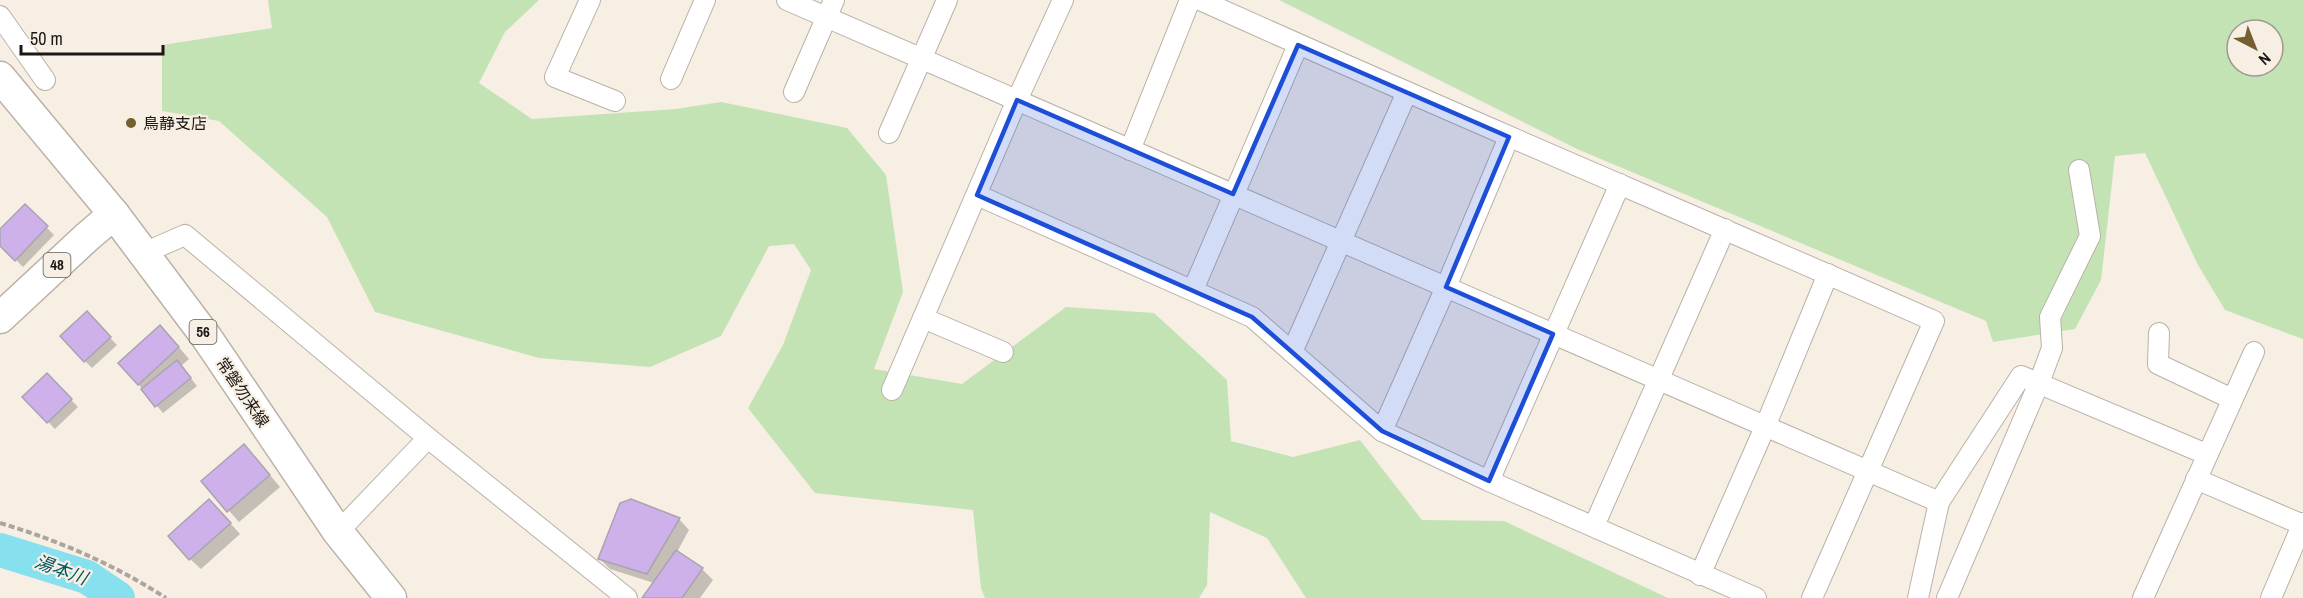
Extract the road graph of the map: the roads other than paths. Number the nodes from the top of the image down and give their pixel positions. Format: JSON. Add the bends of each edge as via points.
{"nodes":[{"id":1,"x":590,"y":0,"type":"edge"},
{"id":2,"x":705,"y":0,"type":"edge"},
{"id":3,"x":787,"y":0,"type":"edge"},
{"id":4,"x":947,"y":0,"type":"edge"},
{"id":5,"x":1063,"y":0,"type":"edge"},
{"id":6,"x":1190,"y":0,"type":"edge"},
{"id":7,"x":1200,"y":0,"type":"edge"},
{"id":8,"x":830,"y":9,"type":"edge"},
{"id":9,"x":0,"y":16,"type":"edge"},
{"id":10,"x":1298,"y":45,"type":"junction"},
{"id":11,"x":921,"y":58,"type":"junction"},
{"id":12,"x":0,"y":77,"type":"edge"},
{"id":13,"x":671,"y":79,"type":"dead end"},
{"id":14,"x":45,"y":80,"type":"dead end"},
{"id":15,"x":794,"y":92,"type":"dead end"},
{"id":16,"x":1407,"y":92,"type":"junction"},
{"id":17,"x":1017,"y":100,"type":"junction"},
{"id":18,"x":615,"y":101,"type":"dead end"},
{"id":19,"x":889,"y":133,"type":"dead end"},
{"id":20,"x":1509,"y":137,"type":"junction"},
{"id":21,"x":1130,"y":150,"type":"junction"},
{"id":22,"x":2079,"y":170,"type":"dead end"},
{"id":23,"x":1620,"y":184,"type":"junction"},
{"id":24,"x":1233,"y":194,"type":"junction"},
{"id":25,"x":977,"y":195,"type":"junction"},
{"id":26,"x":114,"y":214,"type":"junction"},
{"id":27,"x":1725,"y":229,"type":"junction"},
{"id":28,"x":1341,"y":242,"type":"junction"},
{"id":29,"x":144,"y":253,"type":"junction"},
{"id":30,"x":1828,"y":274,"type":"junction"},
{"id":31,"x":1446,"y":287,"type":"junction"},
{"id":32,"x":1193,"y":290,"type":"junction"},
{"id":33,"x":0,"y":318,"type":"edge"},
{"id":34,"x":923,"y":318,"type":"junction"},
{"id":35,"x":2159,"y":333,"type":"dead end"},
{"id":36,"x":1553,"y":334,"type":"junction"},
{"id":37,"x":1003,"y":352,"type":"dead end"},
{"id":38,"x":1292,"y":352,"type":"junction"},
{"id":39,"x":2254,"y":352,"type":"dead end"},
{"id":40,"x":1658,"y":380,"type":"junction"},
{"id":41,"x":2039,"y":383,"type":"junction"},
{"id":42,"x":892,"y":390,"type":"dead end"},
{"id":43,"x":2232,"y":399,"type":"junction"},
{"id":44,"x":1765,"y":427,"type":"junction"},
{"id":45,"x":1382,"y":431,"type":"junction"},
{"id":46,"x":428,"y":438,"type":"junction"},
{"id":47,"x":2206,"y":454,"type":"junction"},
{"id":48,"x":1868,"y":471,"type":"junction"},
{"id":49,"x":2196,"y":479,"type":"junction"},
{"id":50,"x":1489,"y":481,"type":"junction"},
{"id":51,"x":1939,"y":502,"type":"junction"},
{"id":52,"x":2303,"y":524,"type":"edge"},
{"id":53,"x":1594,"y":526,"type":"junction"},
{"id":54,"x":338,"y":532,"type":"junction"},
{"id":55,"x":1700,"y":574,"type":"junction"},
{"id":56,"x":391,"y":598,"type":"edge"},
{"id":57,"x":627,"y":598,"type":"edge"},
{"id":58,"x":1756,"y":598,"type":"edge"},
{"id":59,"x":1812,"y":598,"type":"edge"},
{"id":60,"x":1918,"y":598,"type":"edge"},
{"id":61,"x":1947,"y":598,"type":"edge"},
{"id":62,"x":2143,"y":598,"type":"edge"},
{"id":63,"x":2271,"y":598,"type":"edge"}],
"edges":[{"from":1,"to":18,"type":"street","via":[[555,77]]},
{"from":2,"to":13,"type":"street"},
{"from":3,"to":8,"type":"street"},
{"from":4,"to":11,"type":"street"},
{"from":5,"to":17,"type":"street"},
{"from":6,"to":21,"type":"street"},
{"from":7,"to":10,"type":"street"},
{"from":8,"to":11,"type":"street"},
{"from":8,"to":15,"type":"street"},
{"from":9,"to":14,"type":"street"},
{"from":10,"to":16,"type":"street"},
{"from":10,"to":24,"type":"street"},
{"from":11,"to":17,"type":"street"},
{"from":11,"to":19,"type":"street"},
{"from":12,"to":26,"type":"main road","name":"常磐勿来線","number":"56"},
{"from":16,"to":20,"type":"street"},
{"from":16,"to":28,"type":"street"},
{"from":17,"to":21,"type":"street"},
{"from":17,"to":25,"type":"street"},
{"from":20,"to":23,"type":"street"},
{"from":20,"to":31,"type":"street"},
{"from":21,"to":24,"type":"street"},
{"from":22,"to":41,"type":"street","via":[[2090,236],[2050,317],[2052,348]]},
{"from":23,"to":27,"type":"street"},
{"from":23,"to":36,"type":"street"},
{"from":24,"to":28,"type":"street"},
{"from":24,"to":32,"type":"street"},
{"from":25,"to":32,"type":"street"},
{"from":25,"to":34,"type":"street"},
{"from":26,"to":29,"type":"main road","name":"常磐勿来線","number":"56"},
{"from":26,"to":33,"type":"main road","number":"48"},
{"from":27,"to":30,"type":"street"},
{"from":27,"to":40,"type":"street"},
{"from":28,"to":31,"type":"street"},
{"from":28,"to":38,"type":"street"},
{"from":29,"to":46,"type":"street","via":[[185,235]]},
{"from":29,"to":54,"type":"main road","name":"常磐勿来線","number":"56","via":[[207,338]]},
{"from":30,"to":44,"type":"street"},
{"from":30,"to":48,"type":"street","via":[[1934,321]]},
{"from":31,"to":36,"type":"street"},
{"from":31,"to":45,"type":"street"},
{"from":32,"to":38,"type":"street","via":[[1252,317]]},
{"from":34,"to":37,"type":"street"},
{"from":34,"to":42,"type":"street"},
{"from":35,"to":43,"type":"street","via":[[2158,364]]},
{"from":36,"to":40,"type":"street"},
{"from":36,"to":50,"type":"street"},
{"from":38,"to":45,"type":"street"},
{"from":39,"to":43,"type":"street"},
{"from":40,"to":44,"type":"street"},
{"from":40,"to":53,"type":"street"},
{"from":41,"to":47,"type":"street"},
{"from":41,"to":51,"type":"street","via":[[2021,376]]},
{"from":41,"to":61,"type":"street"},
{"from":43,"to":47,"type":"street"},
{"from":44,"to":48,"type":"street"},
{"from":44,"to":55,"type":"street"},
{"from":45,"to":50,"type":"street"},
{"from":46,"to":54,"type":"street"},
{"from":46,"to":57,"type":"street"},
{"from":47,"to":49,"type":"street"},
{"from":48,"to":51,"type":"street"},
{"from":48,"to":59,"type":"street"},
{"from":49,"to":52,"type":"street"},
{"from":49,"to":62,"type":"street"},
{"from":50,"to":53,"type":"street"},
{"from":51,"to":60,"type":"street"},
{"from":52,"to":63,"type":"street"},
{"from":53,"to":55,"type":"street"},
{"from":54,"to":56,"type":"main road","name":"常磐勿来線","number":"56"},
{"from":55,"to":58,"type":"street"}]}
